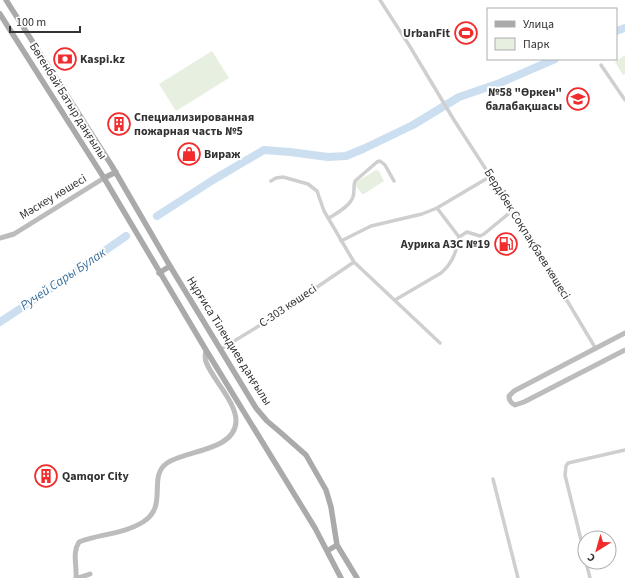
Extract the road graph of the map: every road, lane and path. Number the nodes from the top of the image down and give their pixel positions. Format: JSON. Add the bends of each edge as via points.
{"nodes":[{"id":1,"x":5,"y":0,"type":"edge"},
{"id":2,"x":380,"y":0,"type":"edge"},
{"id":3,"x":0,"y":3,"type":"edge"},
{"id":4,"x":0,"y":14,"type":"edge"},
{"id":5,"x":601,"y":64,"type":"dead end"},
{"id":6,"x":625,"y":100,"type":"edge"},
{"id":7,"x":116,"y":172,"type":"junction"},
{"id":8,"x":491,"y":176,"type":"junction"},
{"id":9,"x":104,"y":178,"type":"junction"},
{"id":10,"x":394,"y":180,"type":"dead end"},
{"id":11,"x":271,"y":181,"type":"dead end"},
{"id":12,"x":437,"y":208,"type":"junction"},
{"id":13,"x":513,"y":210,"type":"junction"},
{"id":14,"x":329,"y":218,"type":"junction"},
{"id":15,"x":459,"y":237,"type":"junction"},
{"id":16,"x":0,"y":238,"type":"edge"},
{"id":17,"x":342,"y":241,"type":"junction"},
{"id":18,"x":354,"y":262,"type":"junction"},
{"id":19,"x":170,"y":266,"type":"junction"},
{"id":20,"x":159,"y":273,"type":"junction"},
{"id":21,"x":395,"y":300,"type":"junction"},
{"id":22,"x":625,"y":333,"type":"edge"},
{"id":23,"x":440,"y":343,"type":"dead end"},
{"id":24,"x":221,"y":349,"type":"junction"},
{"id":25,"x":596,"y":349,"type":"junction"},
{"id":26,"x":206,"y":350,"type":"junction"},
{"id":27,"x":625,"y":350,"type":"edge"},
{"id":28,"x":625,"y":450,"type":"edge"},
{"id":29,"x":494,"y":479,"type":"dead end"},
{"id":30,"x":579,"y":530,"type":"edge"},
{"id":31,"x":337,"y":545,"type":"junction"},
{"id":32,"x":326,"y":551,"type":"junction"},
{"id":33,"x":336,"y":569,"type":"junction"},
{"id":34,"x":90,"y":574,"type":"dead end"},
{"id":35,"x":77,"y":578,"type":"edge"},
{"id":36,"x":338,"y":578,"type":"edge"},
{"id":37,"x":341,"y":578,"type":"edge"},
{"id":38,"x":357,"y":578,"type":"edge"},
{"id":39,"x":518,"y":578,"type":"edge"}],
"edges":[{"from":1,"to":3,"type":"main road"},
{"from":1,"to":7,"type":"main road","name":"Бөгенбай Батыр даңғылы"},
{"from":2,"to":8,"type":"street","name":"Бердібек Соқпақбаев көшесі"},
{"from":4,"to":9,"type":"main road","name":"Бөгенбай Батыр даңғылы"},
{"from":5,"to":6,"type":"street"},
{"from":7,"to":9,"type":"main road","name":"Мәскеу көшесі"},
{"from":7,"to":19,"type":"main road","name":"Нұрғиса Тілендиев даңғылы"},
{"from":8,"to":12,"type":"street"},
{"from":8,"to":13,"type":"street","name":"Бердібек Соқпақбаев көшесі"},
{"from":9,"to":16,"type":"main road","name":"Мәскеу көшесі","via":[[14,234]]},
{"from":9,"to":20,"type":"main road","name":"Нұрғиса Тілендиев даңғылы"},
{"from":10,"to":14,"type":"street","via":[[385,165],[377,162],[355,180],[350,202]]},
{"from":11,"to":14,"type":"street","via":[[284,177],[308,184],[317,191]]},
{"from":12,"to":15,"type":"street"},
{"from":12,"to":17,"type":"street","via":[[371,226]]},
{"from":13,"to":15,"type":"street","via":[[484,234],[480,236],[467,232]]},
{"from":13,"to":25,"type":"street","name":"Бердібек Соқпақбаев көшесі"},
{"from":14,"to":17,"type":"street"},
{"from":15,"to":21,"type":"street","via":[[448,268]]},
{"from":17,"to":18,"type":"street"},
{"from":18,"to":21,"type":"street"},
{"from":18,"to":24,"type":"street","name":"С-303 көшесі"},
{"from":19,"to":20,"type":"main road"},
{"from":19,"to":24,"type":"main road","name":"Нұрғиса Тілендиев даңғылы"},
{"from":20,"to":26,"type":"main road","name":"Нұрғиса Тілендиев даңғылы"},
{"from":21,"to":23,"type":"street"},
{"from":22,"to":25,"type":"main road"},
{"from":24,"to":31,"type":"main road","name":"Нұрғиса Тілендиев даңғылы","via":[[266,421],[306,455],[327,493]]},
{"from":25,"to":27,"type":"main road","via":[[514,391],[509,396],[512,404],[524,402]]},
{"from":26,"to":32,"type":"main road","name":"Нұрғиса Тілендиев даңғылы"},
{"from":26,"to":35,"type":"main road","via":[[205,361],[232,407],[236,419],[232,435],[220,443],[166,464],[156,481],[158,493],[154,511],[142,523],[79,542],[75,553]]},
{"from":28,"to":30,"type":"street","via":[[568,463],[566,466],[565,475]]},
{"from":29,"to":39,"type":"street"},
{"from":31,"to":32,"type":"main road"},
{"from":31,"to":38,"type":"main road","name":"Нұрғиса Тілендиев даңғылы"},
{"from":32,"to":33,"type":"main road","name":"Нұрғиса Тілендиев даңғылы"},
{"from":33,"to":36,"type":"main road"},
{"from":33,"to":37,"type":"main road","name":"Нұрғиса Тілендиев даңғылы"},
{"from":34,"to":35,"type":"main road"}]}
